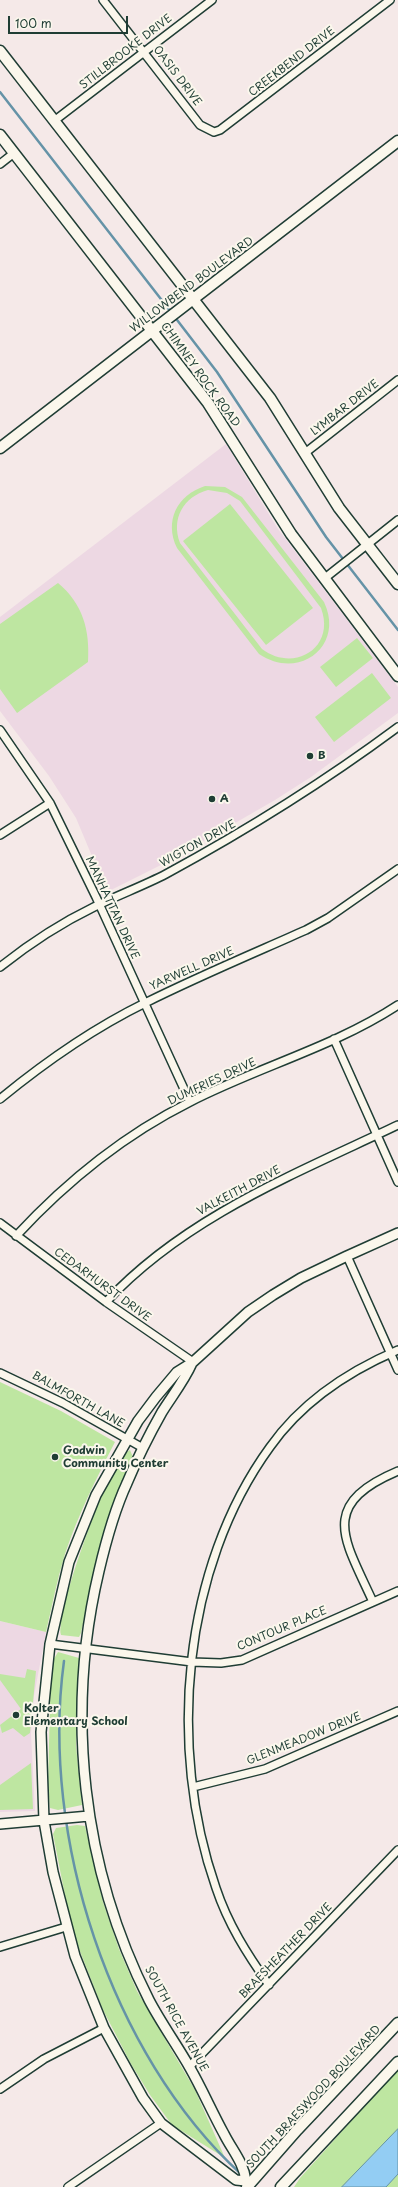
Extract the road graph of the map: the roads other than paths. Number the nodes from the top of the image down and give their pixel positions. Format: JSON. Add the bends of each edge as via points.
{"nodes":[{"id":1,"x":104,"y":0,"type":"edge"},
{"id":2,"x":212,"y":0,"type":"edge"},
{"id":3,"x":390,"y":0,"type":"edge"},
{"id":4,"x":0,"y":51,"type":"edge"},
{"id":5,"x":145,"y":52,"type":"junction"},
{"id":6,"x":54,"y":121,"type":"junction"},
{"id":7,"x":205,"y":128,"type":"joint"},
{"id":8,"x":0,"y":135,"type":"edge"},
{"id":9,"x":398,"y":140,"type":"edge"},
{"id":10,"x":14,"y":153,"type":"junction"},
{"id":11,"x":0,"y":164,"type":"edge"},
{"id":12,"x":194,"y":299,"type":"junction"},
{"id":13,"x":152,"y":330,"type":"junction"},
{"id":14,"x":398,"y":380,"type":"edge"},
{"id":15,"x":0,"y":448,"type":"edge"},
{"id":16,"x":305,"y":453,"type":"junction"},
{"id":17,"x":398,"y":520,"type":"edge"},
{"id":18,"x":367,"y":544,"type":"junction"},
{"id":19,"x":325,"y":578,"type":"junction"},
{"id":20,"x":398,"y":584,"type":"edge"},
{"id":21,"x":398,"y":676,"type":"edge"},
{"id":22,"x":398,"y":727,"type":"edge"},
{"id":23,"x":0,"y":730,"type":"edge"},
{"id":24,"x":50,"y":803,"type":"junction"},
{"id":25,"x":0,"y":835,"type":"edge"},
{"id":26,"x":398,"y":869,"type":"edge"},
{"id":27,"x":99,"y":905,"type":"junction"},
{"id":28,"x":0,"y":967,"type":"edge"},
{"id":29,"x":144,"y":1003,"type":"junction"},
{"id":30,"x":398,"y":1005,"type":"edge"},
{"id":31,"x":334,"y":1039,"type":"junction"},
{"id":32,"x":0,"y":1099,"type":"edge"},
{"id":33,"x":190,"y":1102,"type":"junction"},
{"id":34,"x":398,"y":1125,"type":"edge"},
{"id":35,"x":377,"y":1135,"type":"junction"},
{"id":36,"x":398,"y":1182,"type":"edge"},
{"id":37,"x":0,"y":1223,"type":"edge"},
{"id":38,"x":398,"y":1233,"type":"edge"},
{"id":39,"x":16,"y":1236,"type":"junction"},
{"id":40,"x":346,"y":1256,"type":"junction"},
{"id":41,"x":106,"y":1302,"type":"junction"},
{"id":42,"x":398,"y":1350,"type":"edge"},
{"id":43,"x":390,"y":1353,"type":"junction"},
{"id":44,"x":193,"y":1362,"type":"junction"},
{"id":45,"x":398,"y":1370,"type":"edge"},
{"id":46,"x":0,"y":1373,"type":"edge"},
{"id":47,"x":127,"y":1439,"type":"junction"},
{"id":48,"x":143,"y":1448,"type":"junction"},
{"id":49,"x":398,"y":1471,"type":"edge"},
{"id":50,"x":398,"y":1591,"type":"edge"},
{"id":51,"x":373,"y":1602,"type":"junction"},
{"id":52,"x":50,"y":1644,"type":"junction"},
{"id":53,"x":85,"y":1648,"type":"junction"},
{"id":54,"x":192,"y":1662,"type":"junction"},
{"id":55,"x":398,"y":1711,"type":"edge"},
{"id":56,"x":192,"y":1787,"type":"junction"},
{"id":57,"x":89,"y":1816,"type":"junction"},
{"id":58,"x":44,"y":1821,"type":"junction"},
{"id":59,"x":0,"y":1824,"type":"edge"},
{"id":60,"x":398,"y":1850,"type":"edge"},
{"id":61,"x":66,"y":1927,"type":"junction"},
{"id":62,"x":0,"y":1947,"type":"edge"},
{"id":63,"x":269,"y":1985,"type":"junction"},
{"id":64,"x":398,"y":2023,"type":"edge"},
{"id":65,"x":104,"y":2028,"type":"junction"},
{"id":66,"x":398,"y":2062,"type":"edge"},
{"id":67,"x":189,"y":2067,"type":"junction"},
{"id":68,"x":0,"y":2089,"type":"edge"},
{"id":69,"x":161,"y":2123,"type":"junction"},
{"id":70,"x":248,"y":2185,"type":"edge"},
{"id":71,"x":68,"y":2187,"type":"edge"},
{"id":72,"x":281,"y":2187,"type":"edge"}],
"edges":[{"from":1,"to":5,"type":"street","name":"OASIS DRIVE"},
{"from":2,"to":5,"type":"street","name":"STILLBROOKE DRIVE"},
{"from":3,"to":7,"type":"street","name":"CREEKBEND DRIVE","via":[[220,130],[214,132]]},
{"from":4,"to":6,"type":"main road"},
{"from":5,"to":6,"type":"street","name":"STILLBROOKE DRIVE"},
{"from":5,"to":7,"type":"street","name":"OASIS DRIVE","via":[[200,125]]},
{"from":6,"to":12,"type":"main road"},
{"from":8,"to":10,"type":"main road","name":"CHIMNEY ROCK ROAD"},
{"from":9,"to":12,"type":"main road","name":"WILLOWBEND BOULEVARD"},
{"from":10,"to":11,"type":"street"},
{"from":10,"to":13,"type":"main road","name":"CHIMNEY ROCK ROAD"},
{"from":12,"to":13,"type":"main road","name":"WILLOWBEND BOULEVARD"},
{"from":12,"to":16,"type":"main road","via":[[270,398]]},
{"from":13,"to":15,"type":"main road","name":"WILLOWBEND BOULEVARD"},
{"from":13,"to":19,"type":"main road","name":"CHIMNEY ROCK ROAD","via":[[208,403],[291,534]]},
{"from":14,"to":16,"type":"street","name":"LYMBAR DRIVE"},
{"from":16,"to":18,"type":"main road","via":[[339,508]]},
{"from":17,"to":18,"type":"street"},
{"from":18,"to":19,"type":"street"},
{"from":18,"to":20,"type":"main road"},
{"from":19,"to":21,"type":"main road","name":"CHIMNEY ROCK ROAD"},
{"from":22,"to":27,"type":"street","name":"WIGTON DRIVE","via":[[321,783],[230,839],[163,875]]},
{"from":23,"to":24,"type":"street","name":"MANHATTAN DRIVE"},
{"from":24,"to":25,"type":"street"},
{"from":24,"to":27,"type":"street","name":"MANHATTAN DRIVE"},
{"from":26,"to":29,"type":"street","name":"YARWELL DRIVE","via":[[328,918],[306,930]]},
{"from":27,"to":28,"type":"street","name":"WIGTON DRIVE","via":[[39,938]]},
{"from":27,"to":29,"type":"street","name":"MANHATTAN DRIVE"},
{"from":29,"to":32,"type":"street","name":"YARWELL DRIVE","via":[[66,1049]]},
{"from":29,"to":33,"type":"street","name":"MANHATTAN DRIVE"},
{"from":30,"to":31,"type":"street","name":"DUMFRIES DRIVE"},
{"from":31,"to":33,"type":"street","name":"DUMFRIES DRIVE"},
{"from":31,"to":35,"type":"street"},
{"from":33,"to":39,"type":"street","name":"DUMFRIES DRIVE","via":[[87,1168],[40,1210]]},
{"from":34,"to":35,"type":"street","name":"VALKEITH DRIVE"},
{"from":35,"to":36,"type":"street"},
{"from":35,"to":41,"type":"street","name":"VALKEITH DRIVE","via":[[228,1207],[195,1227],[147,1262]]},
{"from":37,"to":39,"type":"street","name":"CEDARHURST DRIVE"},
{"from":38,"to":40,"type":"street"},
{"from":39,"to":41,"type":"street","name":"CEDARHURST DRIVE"},
{"from":40,"to":43,"type":"street"},
{"from":40,"to":44,"type":"street","via":[[301,1278],[248,1312]]},
{"from":41,"to":44,"type":"street","name":"CEDARHURST DRIVE"},
{"from":42,"to":43,"type":"street"},
{"from":43,"to":45,"type":"street"},
{"from":43,"to":54,"type":"street","via":[[327,1390],[304,1409],[270,1447],[228,1517],[205,1585]]},
{"from":44,"to":47,"type":"street","via":[[178,1372],[156,1397]]},
{"from":44,"to":48,"type":"street","name":"SOUTH RICE AVENUE"},
{"from":46,"to":47,"type":"street","name":"BALMFORTH LANE","via":[[63,1403]]},
{"from":47,"to":48,"type":"street","name":"BALMFORTH LANE"},
{"from":47,"to":52,"type":"street","via":[[96,1495],[75,1544]]},
{"from":48,"to":53,"type":"street","name":"SOUTH RICE AVENUE","via":[[126,1484],[109,1531],[91,1604]]},
{"from":49,"to":51,"type":"street","via":[[364,1488],[349,1506],[345,1518],[346,1542]]},
{"from":50,"to":51,"type":"street","name":"CONTOUR PLACE"},
{"from":51,"to":54,"type":"street","name":"CONTOUR PLACE","via":[[242,1660],[221,1663]]},
{"from":52,"to":53,"type":"street","name":"CONTOUR PLACE"},
{"from":52,"to":58,"type":"street","via":[[41,1732]]},
{"from":53,"to":54,"type":"street","name":"CONTOUR PLACE"},
{"from":53,"to":57,"type":"street","name":"SOUTH RICE AVENUE","via":[[81,1724]]},
{"from":54,"to":56,"type":"street","via":[[189,1733]]},
{"from":55,"to":56,"type":"street","name":"GLENMEADOW DRIVE","via":[[265,1769]]},
{"from":56,"to":63,"type":"street","via":[[206,1859],[216,1890],[244,1949]]},
{"from":57,"to":58,"type":"street"},
{"from":57,"to":67,"type":"street","name":"SOUTH RICE AVENUE","via":[[96,1854],[120,1932],[149,1999]]},
{"from":58,"to":59,"type":"street"},
{"from":58,"to":61,"type":"street"},
{"from":60,"to":63,"type":"street","name":"BRAESHEATHER DRIVE"},
{"from":61,"to":62,"type":"street"},
{"from":61,"to":65,"type":"street"},
{"from":63,"to":67,"type":"street","name":"BRAESHEATHER DRIVE"},
{"from":64,"to":70,"type":"main road","name":"SOUTH BRAESWOOD BOULEVARD"},
{"from":65,"to":68,"type":"street","via":[[44,2059]]},
{"from":65,"to":69,"type":"street","via":[[141,2095]]},
{"from":66,"to":72,"type":"main road"},
{"from":67,"to":70,"type":"street","name":"SOUTH RICE AVENUE","via":[[245,2171]]},
{"from":69,"to":70,"type":"street","via":[[236,2180]]},
{"from":69,"to":71,"type":"street"}]}
